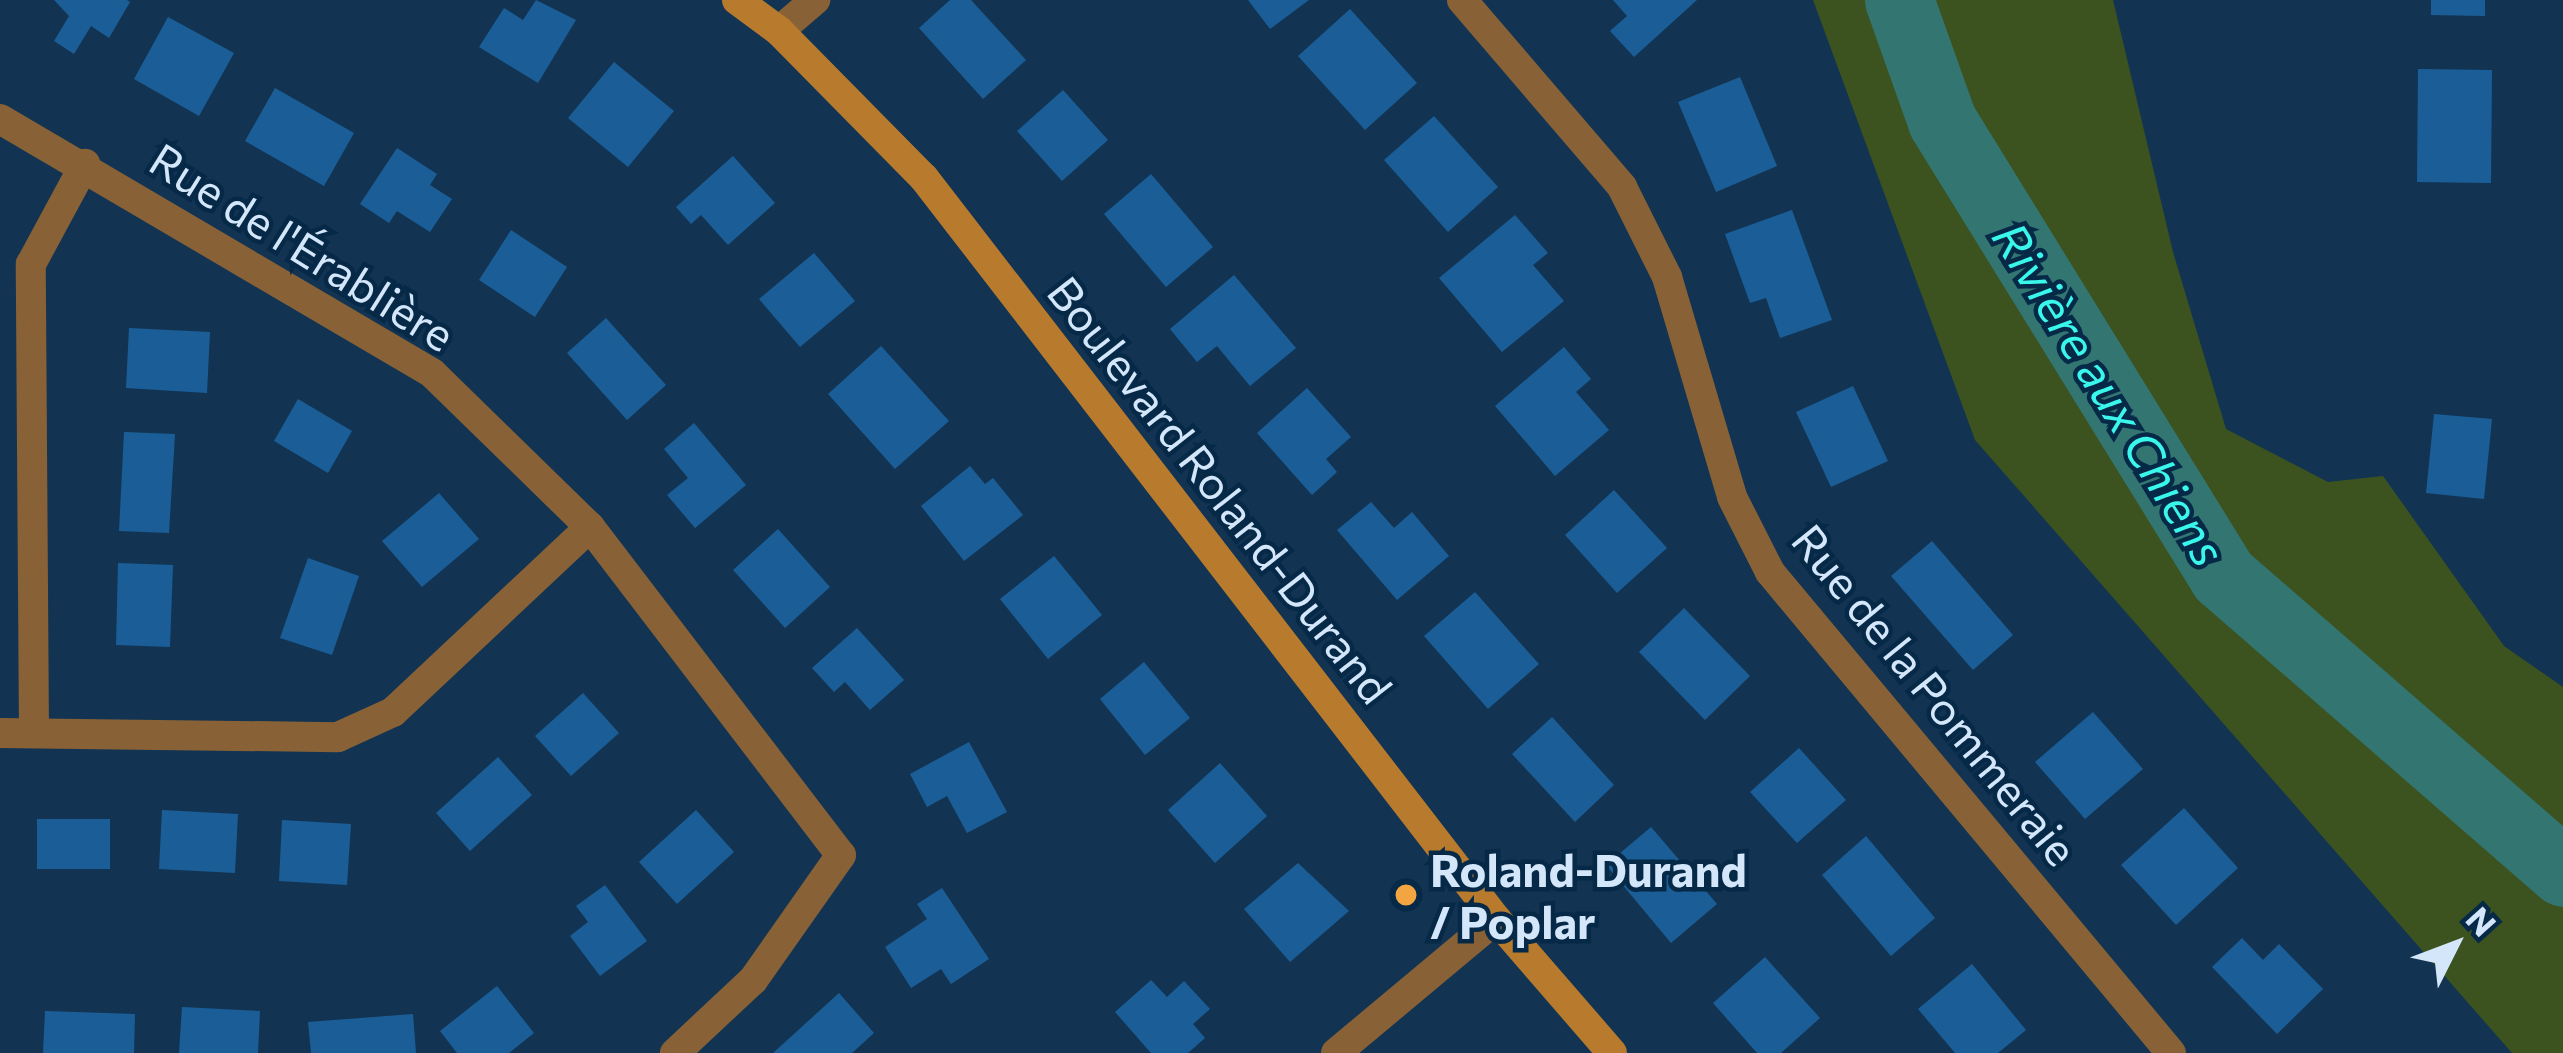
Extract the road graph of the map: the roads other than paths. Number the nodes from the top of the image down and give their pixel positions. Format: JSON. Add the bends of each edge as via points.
{"nodes":[{"id":1,"x":737,"y":0,"type":"edge"},
{"id":2,"x":815,"y":0,"type":"edge"},
{"id":3,"x":1462,"y":0,"type":"edge"},
{"id":4,"x":779,"y":31,"type":"junction"},
{"id":5,"x":0,"y":119,"type":"edge"},
{"id":6,"x":85,"y":164,"type":"junction"},
{"id":7,"x":590,"y":527,"type":"junction"},
{"id":8,"x":0,"y":733,"type":"edge"},
{"id":9,"x":34,"y":734,"type":"junction"},
{"id":10,"x":1496,"y":919,"type":"junction"},
{"id":11,"x":675,"y":1053,"type":"edge"},
{"id":12,"x":1336,"y":1053,"type":"edge"},
{"id":13,"x":1612,"y":1053,"type":"edge"},
{"id":14,"x":2171,"y":1053,"type":"edge"}],
"edges":[{"from":1,"to":4,"type":"street","name":"Boulevard Roland-Durand"},
{"from":2,"to":4,"type":"street"},
{"from":3,"to":14,"type":"street","name":"Rue de la Pommeraie","via":[[1622,188],[1667,277],[1732,497],[1770,572]]},
{"from":4,"to":10,"type":"street","name":"Boulevard Roland-Durand","via":[[925,178]]},
{"from":5,"to":6,"type":"street","name":"Rue de l'Érablière"},
{"from":6,"to":7,"type":"street","name":"Rue de l'Érablière","via":[[432,373]]},
{"from":6,"to":9,"type":"street","via":[[31,264]]},
{"from":7,"to":9,"type":"street","via":[[393,712],[338,736]]},
{"from":7,"to":11,"type":"street","name":"Rue de l'Érablière","via":[[841,855],[753,980]]},
{"from":8,"to":9,"type":"street"},
{"from":10,"to":12,"type":"street"},
{"from":10,"to":13,"type":"street","name":"Boulevard Roland-Durand"}]}
